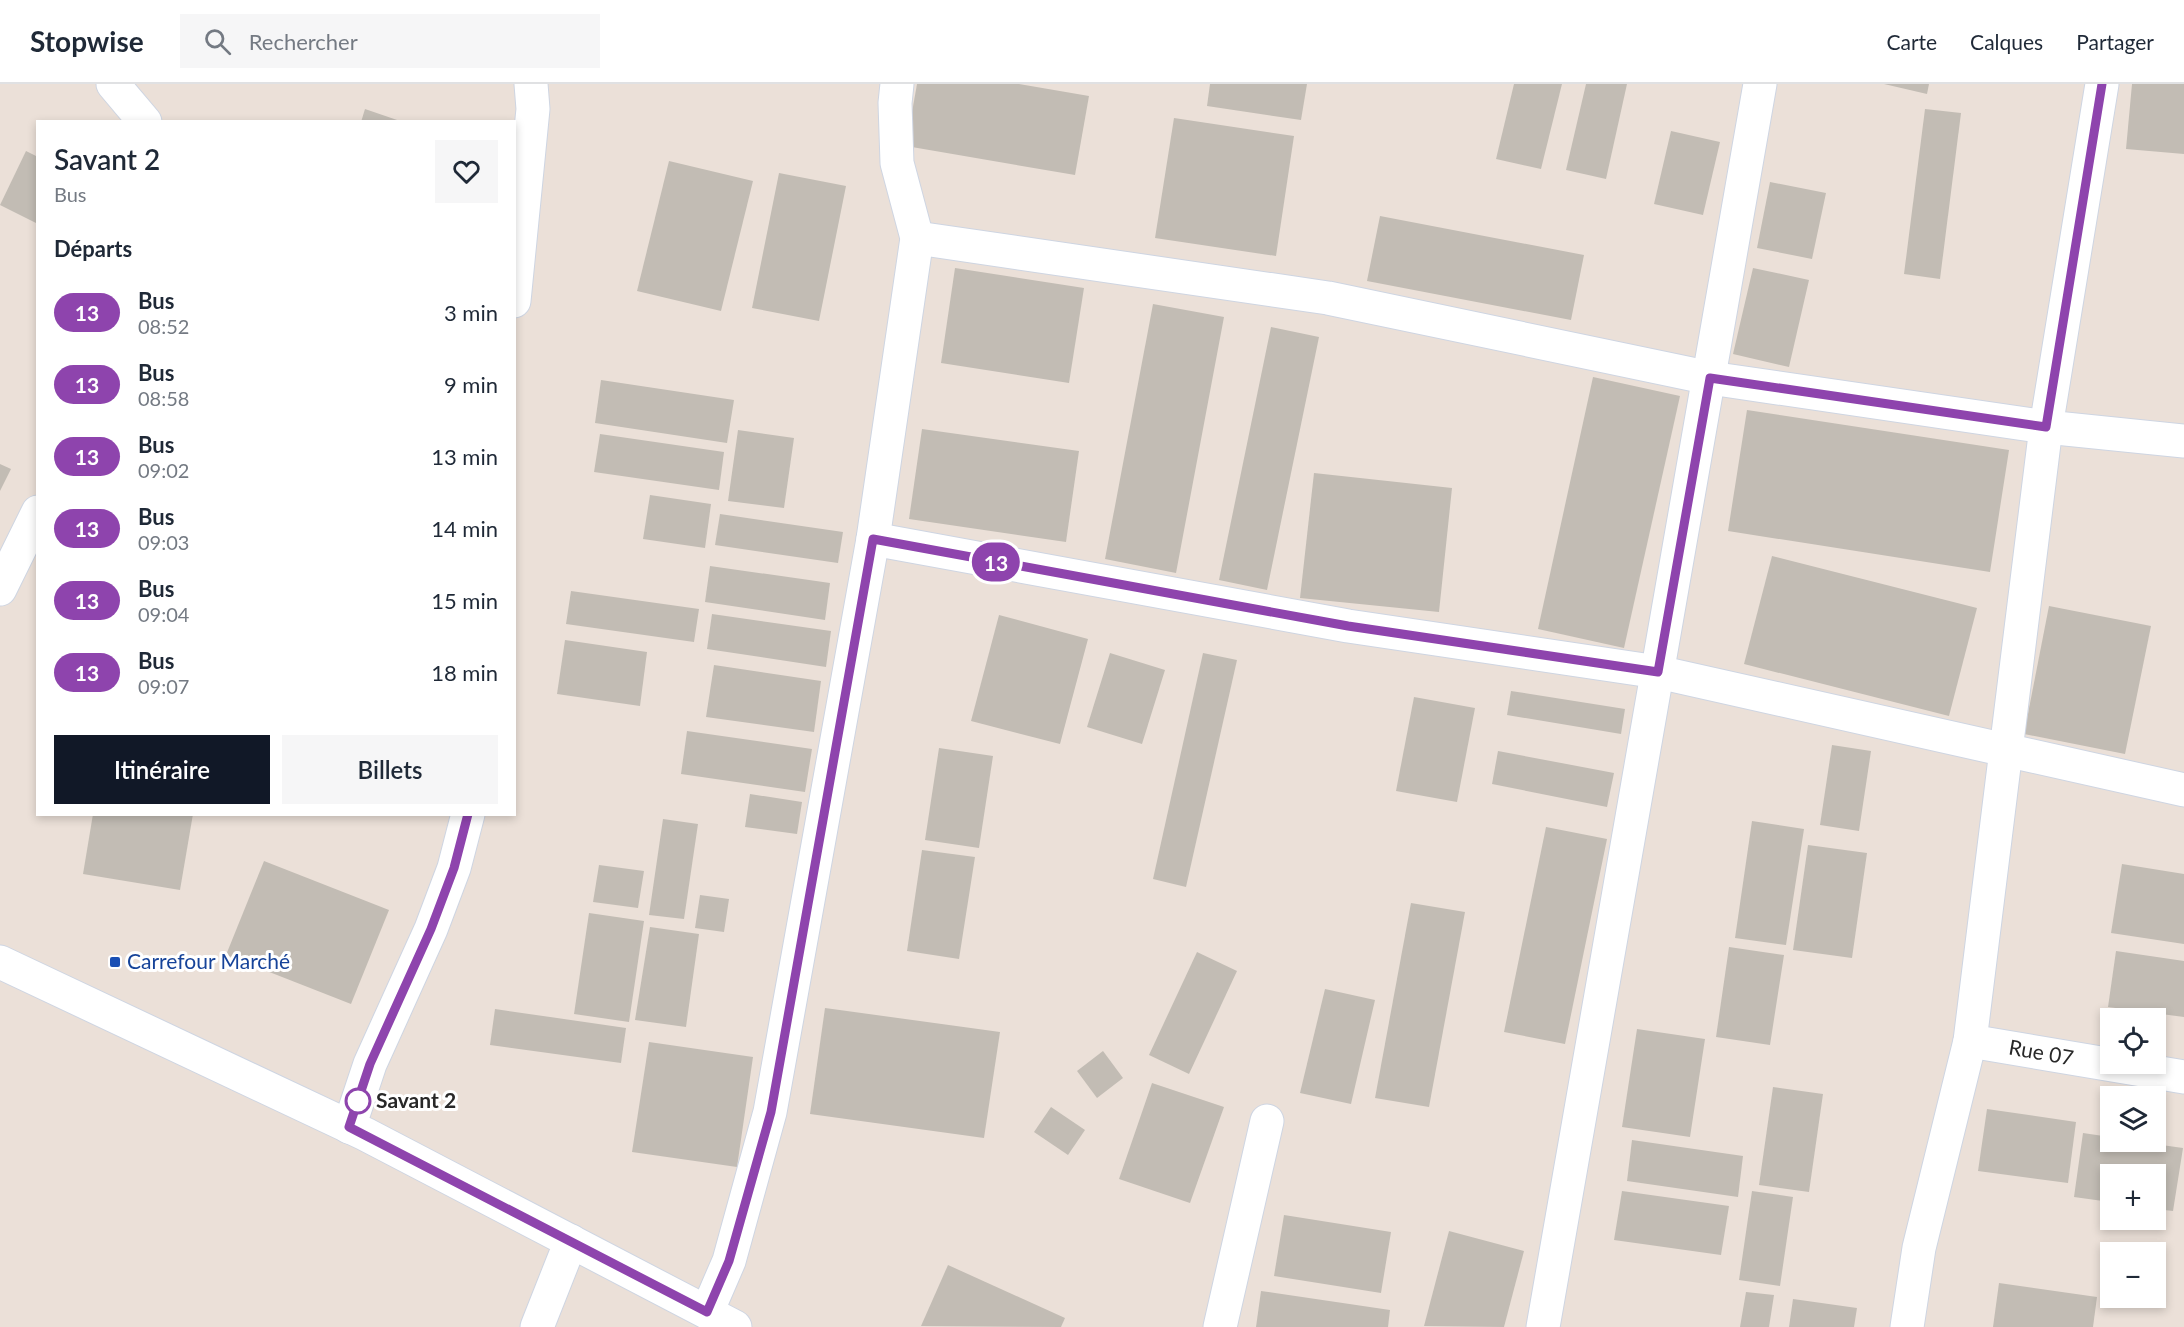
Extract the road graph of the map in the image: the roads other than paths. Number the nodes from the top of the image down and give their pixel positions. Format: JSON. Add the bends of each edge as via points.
{"nodes":[{"id":1,"x":113,"y":84,"type":"edge"},
{"id":2,"x":531,"y":84,"type":"edge"},
{"id":3,"x":897,"y":84,"type":"edge"},
{"id":4,"x":1760,"y":84,"type":"edge"},
{"id":5,"x":2102,"y":84,"type":"edge"},
{"id":6,"x":143,"y":120,"type":"edge"},
{"id":7,"x":917,"y":238,"type":"junction"},
{"id":8,"x":516,"y":281,"type":"edge"},
{"id":9,"x":1710,"y":378,"type":"junction"},
{"id":10,"x":2046,"y":427,"type":"junction"},
{"id":11,"x":2184,"y":441,"type":"edge"},
{"id":12,"x":36,"y":516,"type":"edge"},
{"id":13,"x":873,"y":539,"type":"junction"},
{"id":14,"x":0,"y":589,"type":"edge"},
{"id":15,"x":1658,"y":672,"type":"junction"},
{"id":16,"x":2005,"y":751,"type":"junction"},
{"id":17,"x":2184,"y":790,"type":"edge"},
{"id":18,"x":467,"y":816,"type":"edge"},
{"id":19,"x":0,"y":962,"type":"edge"},
{"id":20,"x":1970,"y":1041,"type":"junction"},
{"id":21,"x":2184,"y":1077,"type":"edge"},
{"id":22,"x":1267,"y":1120,"type":"dead end"},
{"id":23,"x":349,"y":1127,"type":"junction"},
{"id":24,"x":570,"y":1241,"type":"junction"},
{"id":25,"x":721,"y":1320,"type":"edge"},
{"id":26,"x":537,"y":1327,"type":"edge"},
{"id":27,"x":1220,"y":1327,"type":"edge"},
{"id":28,"x":1543,"y":1327,"type":"edge"},
{"id":29,"x":1907,"y":1327,"type":"edge"}],
"edges":[{"from":1,"to":6,"type":"street"},
{"from":2,"to":8,"type":"street","via":[[533,109]]},
{"from":3,"to":7,"type":"street","via":[[897,163]]},
{"from":4,"to":9,"type":"street"},
{"from":5,"to":10,"type":"street"},
{"from":7,"to":9,"type":"street","via":[[1328,298]]},
{"from":7,"to":13,"type":"street"},
{"from":9,"to":10,"type":"street"},
{"from":9,"to":15,"type":"street"},
{"from":10,"to":11,"type":"street"},
{"from":10,"to":16,"type":"street"},
{"from":12,"to":14,"type":"street"},
{"from":13,"to":15,"type":"street","via":[[1348,626]]},
{"from":13,"to":25,"type":"street","via":[[771,1112],[729,1261]]},
{"from":15,"to":16,"type":"street"},
{"from":15,"to":28,"type":"street"},
{"from":16,"to":17,"type":"street"},
{"from":16,"to":20,"type":"street"},
{"from":18,"to":23,"type":"street","via":[[454,868],[431,929],[370,1064]]},
{"from":19,"to":23,"type":"street"},
{"from":20,"to":21,"type":"street","name":"Rue 07"},
{"from":20,"to":29,"type":"street","via":[[1918,1248]]},
{"from":22,"to":27,"type":"street"},
{"from":23,"to":24,"type":"street"},
{"from":24,"to":25,"type":"street"},
{"from":24,"to":26,"type":"street"}]}
